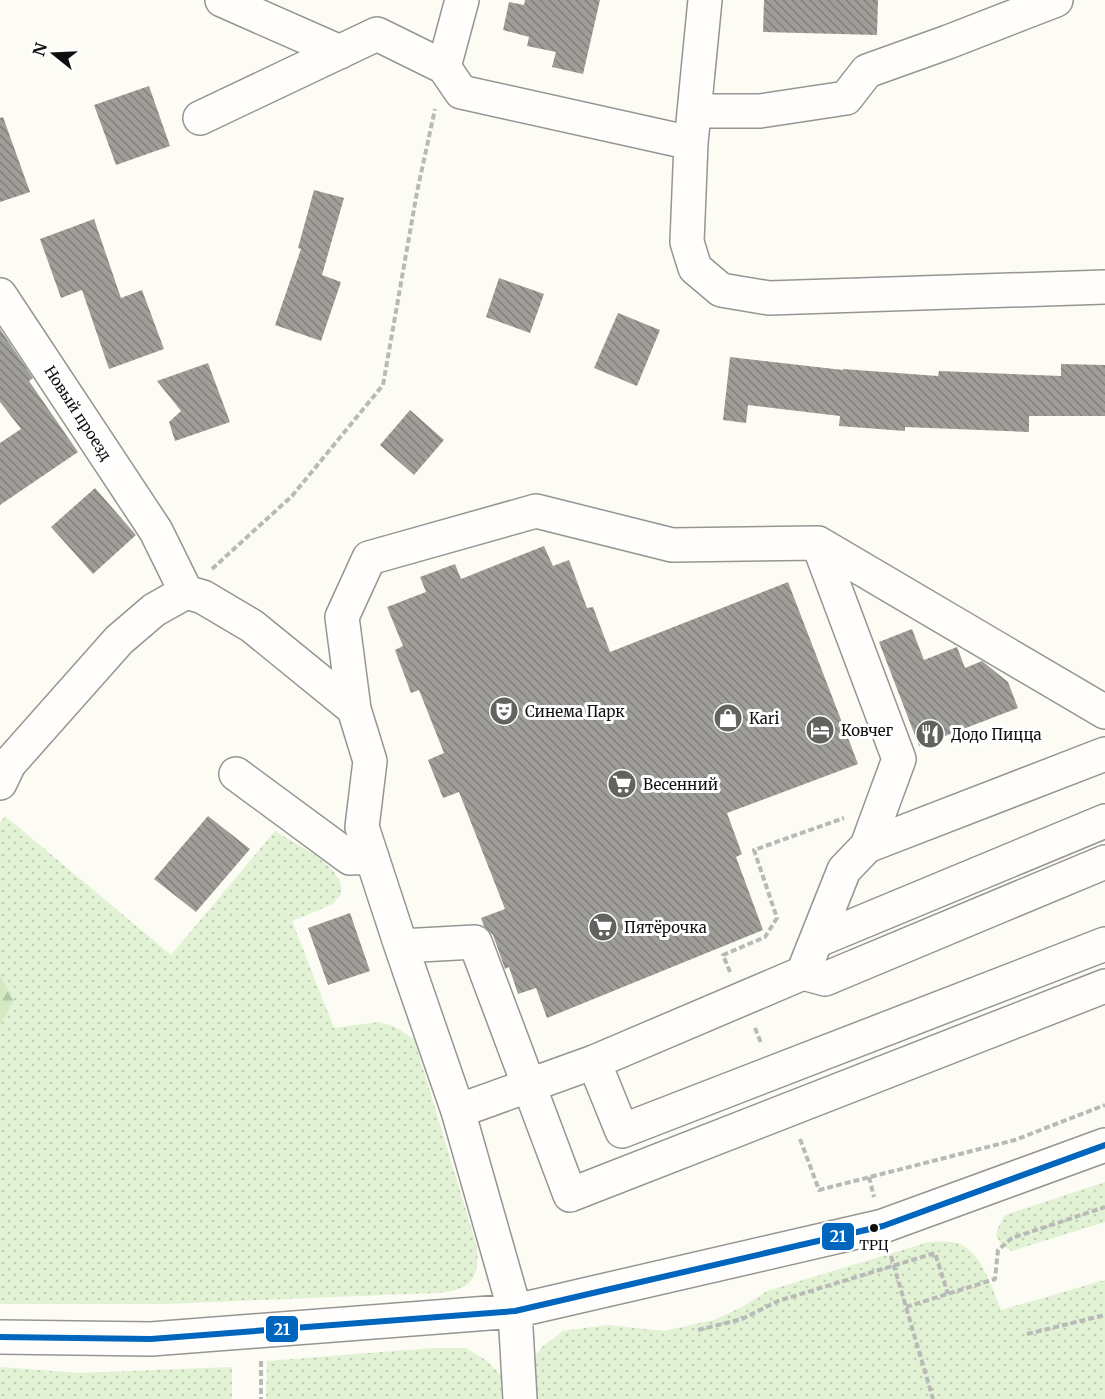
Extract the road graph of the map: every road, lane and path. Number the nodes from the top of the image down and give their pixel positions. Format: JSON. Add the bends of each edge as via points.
{"nodes":[{"id":1,"x":222,"y":0,"type":"edge"},
{"id":2,"x":462,"y":0,"type":"edge"},
{"id":3,"x":705,"y":0,"type":"edge"},
{"id":4,"x":1056,"y":0,"type":"edge"},
{"id":5,"x":340,"y":52,"type":"junction"},
{"id":6,"x":444,"y":67,"type":"junction"},
{"id":7,"x":694,"y":111,"type":"junction"},
{"id":8,"x":200,"y":118,"type":"dead end"},
{"id":9,"x":691,"y":143,"type":"junction"},
{"id":10,"x":1105,"y":287,"type":"edge"},
{"id":11,"x":0,"y":295,"type":"edge"},
{"id":12,"x":818,"y":543,"type":"junction"},
{"id":13,"x":186,"y":592,"type":"junction"},
{"id":14,"x":348,"y":660,"type":"junction"},
{"id":15,"x":313,"y":676,"type":"junction"},
{"id":16,"x":354,"y":709,"type":"junction"},
{"id":17,"x":1105,"y":712,"type":"edge"},
{"id":18,"x":1105,"y":754,"type":"edge"},
{"id":19,"x":236,"y":774,"type":"dead end"},
{"id":20,"x":0,"y":783,"type":"edge"},
{"id":21,"x":1105,"y":821,"type":"edge"},
{"id":22,"x":867,"y":846,"type":"junction"},
{"id":23,"x":372,"y":856,"type":"junction"},
{"id":24,"x":1105,"y":862,"type":"edge"},
{"id":25,"x":816,"y":941,"type":"junction"},
{"id":26,"x":1105,"y":944,"type":"edge"},
{"id":27,"x":401,"y":946,"type":"junction"},
{"id":28,"x":803,"y":973,"type":"junction"},
{"id":29,"x":1105,"y":986,"type":"edge"},
{"id":30,"x":594,"y":1062,"type":"junction"},
{"id":31,"x":529,"y":1085,"type":"junction"},
{"id":32,"x":458,"y":1111,"type":"junction"},
{"id":33,"x":1105,"y":1145,"type":"edge"},
{"id":34,"x":869,"y":1177,"type":"dead end"},
{"id":35,"x":1105,"y":1207,"type":"edge"},
{"id":36,"x":883,"y":1226,"type":"junction"},
{"id":37,"x":894,"y":1266,"type":"junction"},
{"id":38,"x":948,"y":1294,"type":"junction"},
{"id":39,"x":906,"y":1307,"type":"junction"},
{"id":40,"x":515,"y":1311,"type":"junction"},
{"id":41,"x":1105,"y":1315,"type":"edge"},
{"id":42,"x":698,"y":1330,"type":"dead end"},
{"id":43,"x":1027,"y":1334,"type":"dead end"},
{"id":44,"x":0,"y":1337,"type":"edge"},
{"id":45,"x":520,"y":1399,"type":"edge"},
{"id":46,"x":933,"y":1399,"type":"edge"}],
"edges":[{"from":1,"to":5,"type":"street"},
{"from":2,"to":6,"type":"street"},
{"from":3,"to":7,"type":"street"},
{"from":4,"to":7,"type":"street","via":[[867,71],[846,98],[760,111]]},
{"from":5,"to":6,"type":"street","via":[[377,34]]},
{"from":5,"to":8,"type":"street"},
{"from":6,"to":9,"type":"street","via":[[461,92]]},
{"from":6,"to":13,"type":"path","via":[[383,385],[292,496]]},
{"from":7,"to":9,"type":"street"},
{"from":9,"to":10,"type":"street","via":[[687,242],[695,268],[721,290],[769,298]]},
{"from":11,"to":13,"type":"street","name":"Новый проезд","via":[[156,531]]},
{"from":12,"to":14,"type":"street","via":[[672,545],[536,511],[369,558],[342,617]]},
{"from":12,"to":17,"type":"street"},
{"from":12,"to":22,"type":"street","via":[[899,759]]},
{"from":13,"to":15,"type":"street","via":[[203,597],[252,626]]},
{"from":13,"to":20,"type":"street","via":[[154,610],[119,640],[9,764]]},
{"from":14,"to":15,"type":"street","via":[[342,674],[332,680]]},
{"from":14,"to":16,"type":"street"},
{"from":15,"to":16,"type":"street"},
{"from":16,"to":23,"type":"street","via":[[370,761],[362,827]]},
{"from":18,"to":22,"type":"street"},
{"from":19,"to":23,"type":"street","via":[[350,858]]},
{"from":21,"to":25,"type":"street"},
{"from":22,"to":25,"type":"street","via":[[844,870]]},
{"from":23,"to":27,"type":"street"},
{"from":24,"to":28,"type":"street","via":[[825,979]]},
{"from":25,"to":28,"type":"street"},
{"from":26,"to":30,"type":"street","via":[[622,1131]]},
{"from":27,"to":31,"type":"street","via":[[475,942]]},
{"from":27,"to":32,"type":"street"},
{"from":28,"to":30,"type":"street"},
{"from":29,"to":31,"type":"street","via":[[570,1195]]},
{"from":30,"to":31,"type":"street"},
{"from":31,"to":32,"type":"street"},
{"from":32,"to":40,"type":"street"},
{"from":33,"to":36,"type":"street"},
{"from":34,"to":36,"type":"path"},
{"from":35,"to":38,"type":"path","via":[[1012,1238],[998,1250],[995,1279]]},
{"from":36,"to":37,"type":"path"},
{"from":36,"to":40,"type":"street"},
{"from":37,"to":38,"type":"path","via":[[935,1253]]},
{"from":37,"to":39,"type":"path"},
{"from":37,"to":42,"type":"path","via":[[778,1301],[742,1319]]},
{"from":38,"to":39,"type":"path"},
{"from":39,"to":46,"type":"path"},
{"from":40,"to":44,"type":"street","via":[[151,1339]]},
{"from":40,"to":45,"type":"street"},
{"from":41,"to":43,"type":"path"}]}
